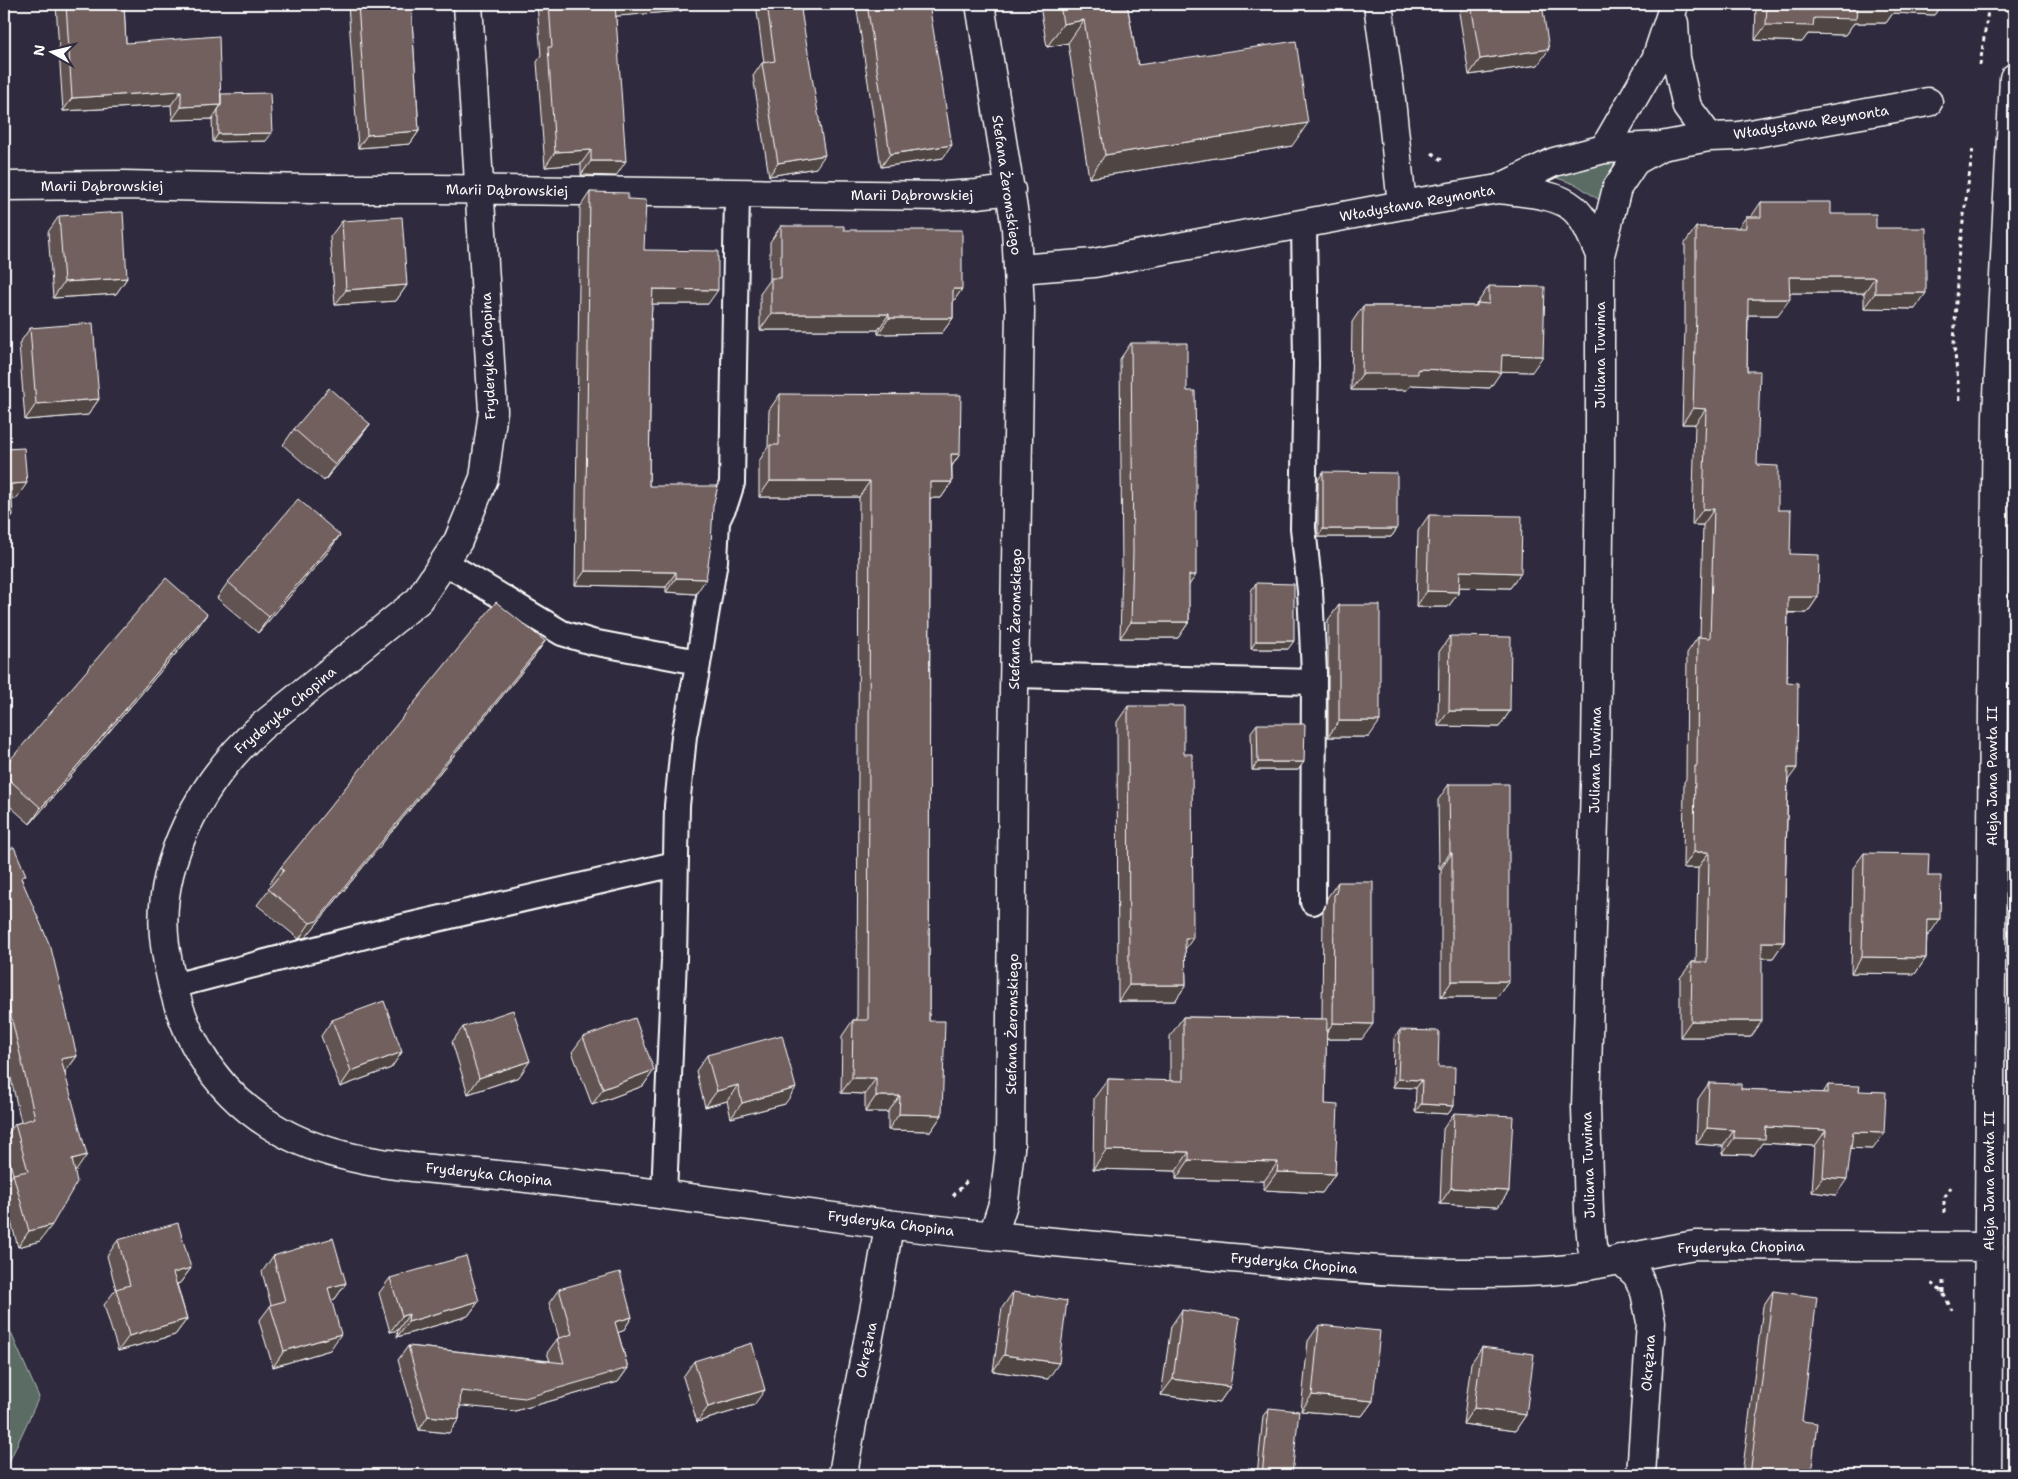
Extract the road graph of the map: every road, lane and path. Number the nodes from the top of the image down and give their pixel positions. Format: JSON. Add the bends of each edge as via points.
{"nodes":[{"id":1,"x":468,"y":4,"type":"edge"},
{"id":2,"x":980,"y":4,"type":"edge"},
{"id":3,"x":1378,"y":4,"type":"edge"},
{"id":4,"x":1673,"y":6,"type":"edge"},
{"id":5,"x":2014,"y":78,"type":"edge"},
{"id":6,"x":1928,"y":102,"type":"dead end"},
{"id":7,"x":1709,"y":137,"type":"junction"},
{"id":8,"x":1662,"y":146,"type":"junction"},
{"id":9,"x":1604,"y":148,"type":"junction"},
{"id":10,"x":1430,"y":151,"type":"dead end"},
{"id":11,"x":1451,"y":164,"type":"dead end"},
{"id":12,"x":4,"y":186,"type":"edge"},
{"id":13,"x":1498,"y":189,"type":"junction"},
{"id":14,"x":478,"y":190,"type":"junction"},
{"id":15,"x":1010,"y":190,"type":"junction"},
{"id":16,"x":737,"y":194,"type":"junction"},
{"id":17,"x":1402,"y":205,"type":"junction"},
{"id":18,"x":1304,"y":224,"type":"junction"},
{"id":19,"x":1600,"y":255,"type":"junction"},
{"id":20,"x":1019,"y":269,"type":"junction"},
{"id":21,"x":444,"y":562,"type":"junction"},
{"id":22,"x":698,"y":662,"type":"junction"},
{"id":23,"x":1015,"y":675,"type":"junction"},
{"id":24,"x":1314,"y":682,"type":"junction"},
{"id":25,"x":675,"y":864,"type":"junction"},
{"id":26,"x":1313,"y":902,"type":"dead end"},
{"id":27,"x":173,"y":986,"type":"junction"},
{"id":28,"x":973,"y":1172,"type":"dead end"},
{"id":29,"x":664,"y":1194,"type":"junction"},
{"id":30,"x":947,"y":1200,"type":"dead end"},
{"id":31,"x":889,"y":1224,"type":"junction"},
{"id":32,"x":993,"y":1235,"type":"junction"},
{"id":33,"x":1989,"y":1247,"type":"junction"},
{"id":34,"x":1609,"y":1262,"type":"junction"},
{"id":35,"x":1930,"y":1281,"type":"dead end"},
{"id":36,"x":1954,"y":1317,"type":"dead end"},
{"id":37,"x":843,"y":1475,"type":"edge"},
{"id":38,"x":1641,"y":1475,"type":"edge"},
{"id":39,"x":1987,"y":1475,"type":"edge"}],
"edges":[{"from":1,"to":14,"type":"street","name":"Fryderyka Chopina"},
{"from":2,"to":15,"type":"street","name":"Stefana Żeromskiego"},
{"from":3,"to":17,"type":"street"},
{"from":4,"to":7,"type":"street","via":[[1676,58],[1688,107]]},
{"from":4,"to":9,"type":"street","via":[[1656,59]]},
{"from":5,"to":33,"type":"street","name":"Aleja Jana Pawła II","via":[[1997,415]]},
{"from":6,"to":7,"type":"street","name":"Władysława Reymonta","via":[[1739,136]]},
{"from":7,"to":8,"type":"street","name":"Władysława Reymonta"},
{"from":8,"to":9,"type":"street","name":"Władysława Reymonta"},
{"from":8,"to":19,"type":"street","name":"Juliana Tuwima","via":[[1635,161],[1617,188]]},
{"from":9,"to":13,"type":"street","name":"Władysława Reymonta","via":[[1554,162]]},
{"from":10,"to":11,"type":"path"},
{"from":12,"to":14,"type":"street","name":"Marii Dąbrowskiej"},
{"from":13,"to":17,"type":"street","name":"Władysława Reymonta"},
{"from":13,"to":19,"type":"street","name":"Juliana Tuwima","via":[[1551,197],[1573,208],[1589,230]]},
{"from":14,"to":16,"type":"street","name":"Marii Dąbrowskiej"},
{"from":14,"to":21,"type":"street","name":"Fryderyka Chopina","via":[[493,411],[484,478],[458,541]]},
{"from":15,"to":16,"type":"street","name":"Marii Dąbrowskiej","via":[[943,196]]},
{"from":15,"to":20,"type":"street","name":"Stefana Żeromskiego"},
{"from":16,"to":22,"type":"lane","via":[[732,483],[717,521]]},
{"from":17,"to":18,"type":"street","name":"Władysława Reymonta"},
{"from":18,"to":20,"type":"street","name":"Władysława Reymonta","via":[[1094,264]]},
{"from":18,"to":24,"type":"lane","via":[[1303,528]]},
{"from":19,"to":34,"type":"street","name":"Juliana Tuwima","via":[[1596,748],[1586,1107],[1592,1246]]},
{"from":20,"to":23,"type":"street","name":"Stefana Żeromskiego"},
{"from":21,"to":22,"type":"lane","via":[[562,633],[592,642]]},
{"from":21,"to":27,"type":"street","name":"Fryderyka Chopina","via":[[419,600],[238,748],[200,798],[173,860],[164,900],[164,939]]},
{"from":22,"to":25,"type":"lane","via":[[684,736]]},
{"from":23,"to":24,"type":"lane"},
{"from":23,"to":32,"type":"street","name":"Stefana Żeromskiego","via":[[1010,1149],[1004,1201]]},
{"from":24,"to":26,"type":"lane"},
{"from":25,"to":27,"type":"lane","via":[[381,932]]},
{"from":25,"to":29,"type":"lane"},
{"from":27,"to":29,"type":"street","name":"Fryderyka Chopina","via":[[186,1028],[208,1067],[227,1092],[285,1134],[325,1150],[403,1166]]},
{"from":28,"to":30,"type":"path","via":[[959,1192]]},
{"from":29,"to":31,"type":"street","name":"Fryderyka Chopina"},
{"from":31,"to":32,"type":"street","name":"Fryderyka Chopina"},
{"from":31,"to":37,"type":"street","name":"Okrężna","via":[[881,1283]]},
{"from":32,"to":34,"type":"street","name":"Fryderyka Chopina","via":[[1392,1271],[1550,1271]]},
{"from":33,"to":34,"type":"street","name":"Fryderyka Chopina","via":[[1696,1245]]},
{"from":33,"to":39,"type":"street","name":"Aleja Jana Pawła II"},
{"from":34,"to":38,"type":"street","name":"Okrężna","via":[[1637,1276],[1645,1292],[1650,1322]]},
{"from":35,"to":36,"type":"path","via":[[1943,1293]]}]}
